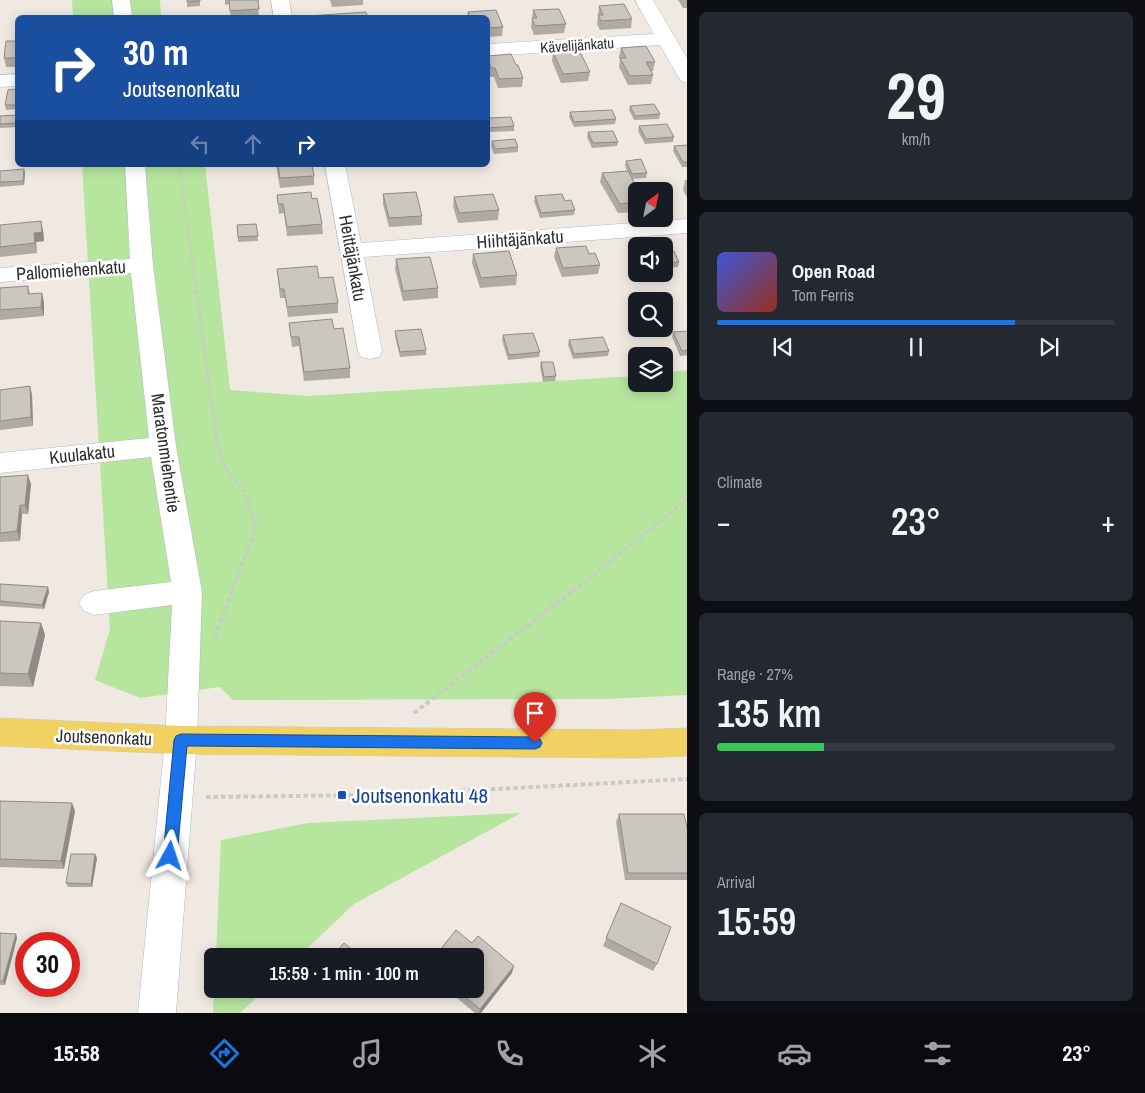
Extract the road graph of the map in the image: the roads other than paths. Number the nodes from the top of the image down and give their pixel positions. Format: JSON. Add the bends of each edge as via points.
{"nodes":[{"id":1,"x":121,"y":0,"type":"edge"},
{"id":2,"x":280,"y":0,"type":"edge"},
{"id":3,"x":644,"y":0,"type":"edge"},
{"id":4,"x":123,"y":15,"type":"edge"},
{"id":5,"x":282,"y":15,"type":"edge"},
{"id":6,"x":666,"y":39,"type":"junction"},
{"id":7,"x":490,"y":50,"type":"edge"},
{"id":8,"x":687,"y":75,"type":"edge"},
{"id":9,"x":15,"y":80,"type":"edge"},
{"id":10,"x":0,"y":81,"type":"edge"},
{"id":11,"x":135,"y":167,"type":"edge"},
{"id":12,"x":335,"y":167,"type":"edge"},
{"id":13,"x":687,"y":226,"type":"edge"},
{"id":14,"x":353,"y":251,"type":"junction"},
{"id":15,"x":142,"y":265,"type":"junction"},
{"id":16,"x":0,"y":275,"type":"edge"},
{"id":17,"x":370,"y":351,"type":"dead end"},
{"id":18,"x":164,"y":446,"type":"junction"},
{"id":19,"x":0,"y":463,"type":"edge"},
{"id":20,"x":186,"y":592,"type":"junction"},
{"id":21,"x":94,"y":603,"type":"dead end"},
{"id":22,"x":0,"y":732,"type":"edge"},
{"id":23,"x":181,"y":740,"type":"junction"},
{"id":24,"x":687,"y":742,"type":"edge"},
{"id":25,"x":157,"y":1013,"type":"edge"}],
"edges":[{"from":1,"to":4,"type":"street"},
{"from":2,"to":5,"type":"street"},
{"from":3,"to":6,"type":"street"},
{"from":6,"to":7,"type":"street","name":"Kävelijänkatu"},
{"from":6,"to":8,"type":"street"},
{"from":9,"to":10,"type":"street"},
{"from":11,"to":15,"type":"street","name":"Maratonmiehentie"},
{"from":12,"to":14,"type":"street","name":"Heittäjänkatu"},
{"from":13,"to":14,"type":"street","name":"Hiihtäjänkatu"},
{"from":14,"to":17,"type":"street","name":"Heittäjänkatu"},
{"from":15,"to":16,"type":"street","name":"Pallomiehenkatu"},
{"from":15,"to":18,"type":"street","name":"Maratonmiehentie"},
{"from":18,"to":19,"type":"street","name":"Kuulakatu"},
{"from":18,"to":20,"type":"street","name":"Maratonmiehentie"},
{"from":20,"to":21,"type":"street"},
{"from":20,"to":23,"type":"street","name":"Maratonmiehentie"},
{"from":22,"to":23,"type":"main road","name":"Joutsenonkatu"},
{"from":23,"to":24,"type":"main road","name":"Joutsenonkatu"},
{"from":23,"to":25,"type":"street","name":"Maratonmiehentie"}]}
